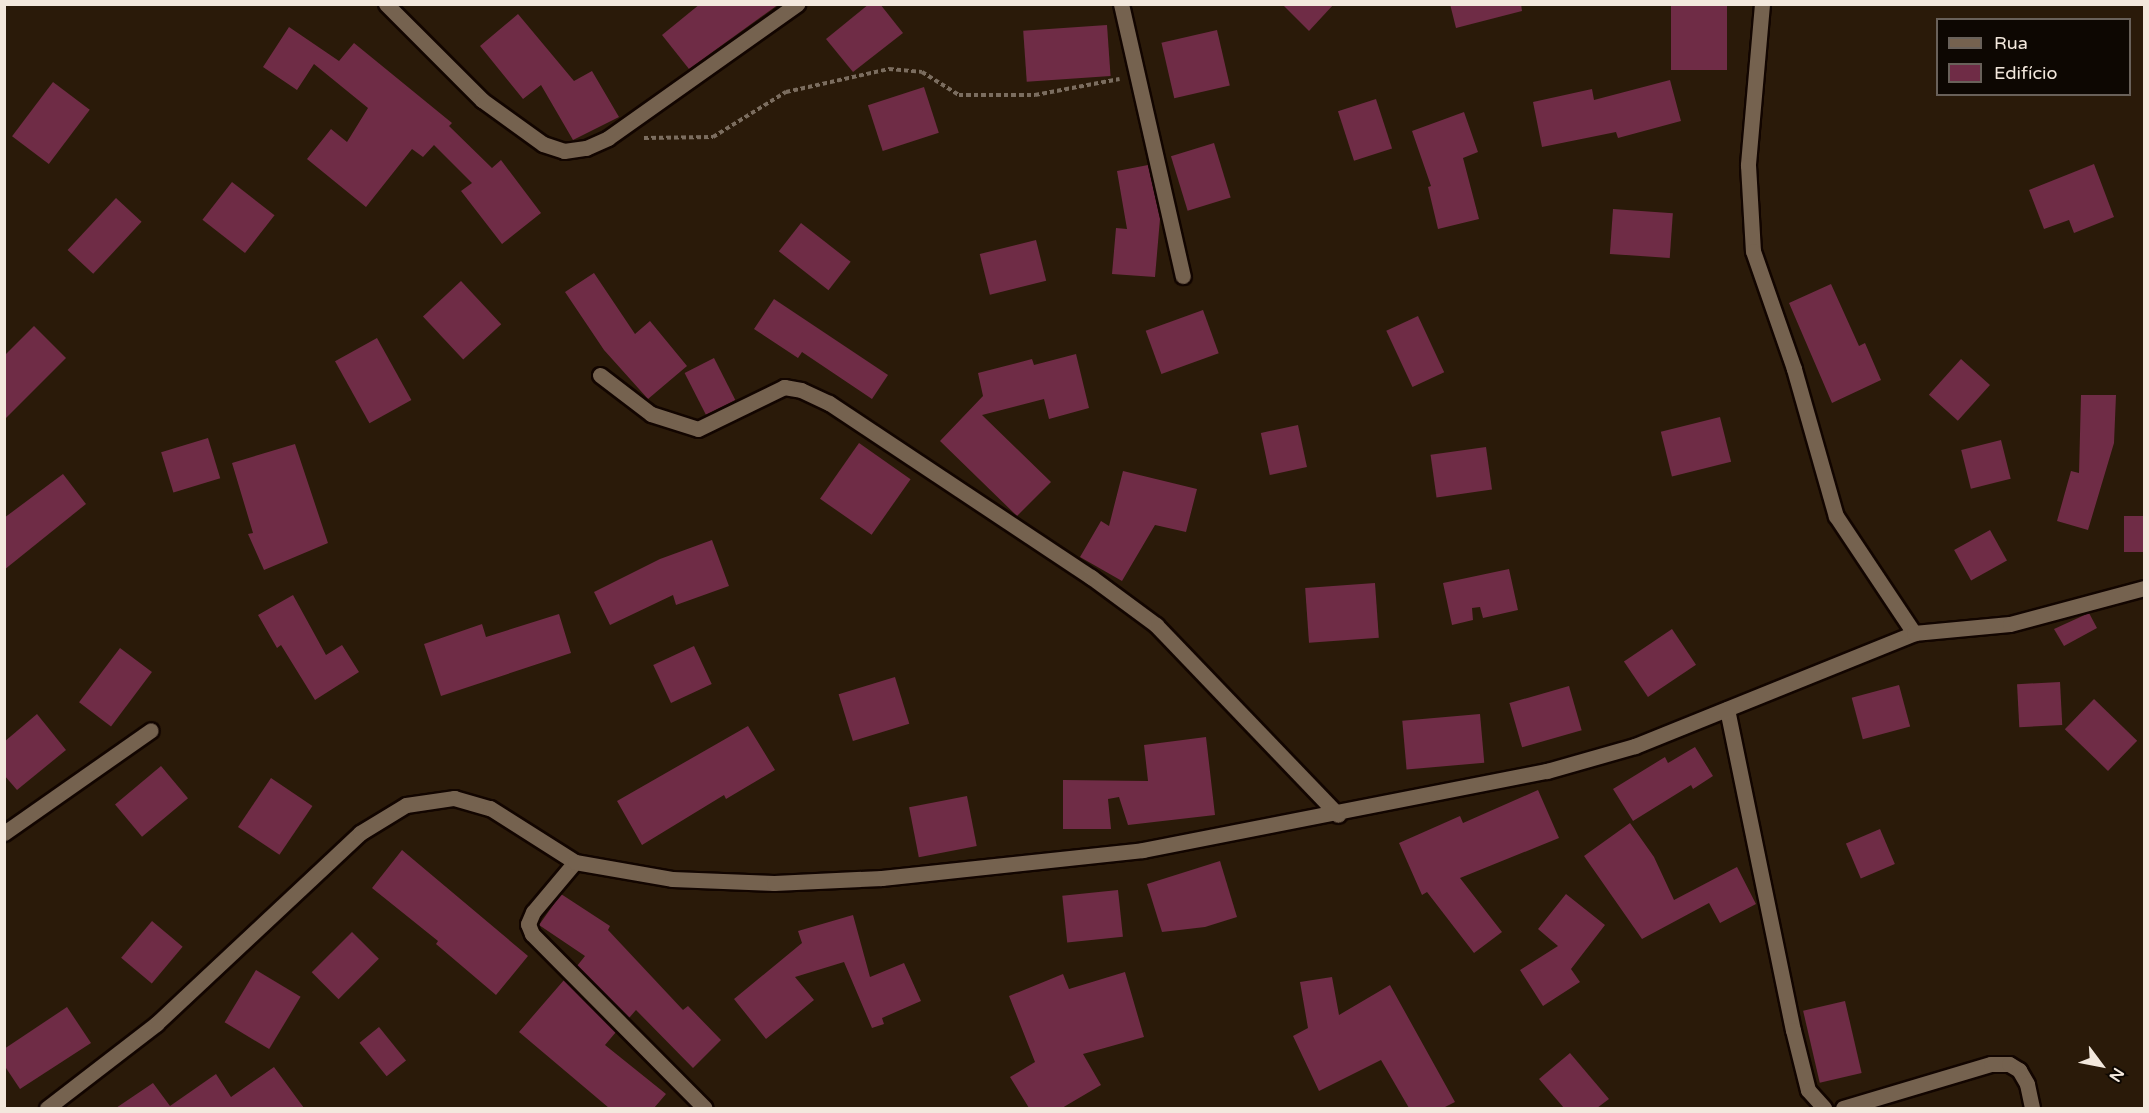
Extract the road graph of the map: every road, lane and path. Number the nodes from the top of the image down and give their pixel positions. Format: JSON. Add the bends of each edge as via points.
{"nodes":[{"id":1,"x":386,"y":4,"type":"edge"},
{"id":2,"x":796,"y":4,"type":"edge"},
{"id":3,"x":1121,"y":4,"type":"edge"},
{"id":4,"x":1762,"y":4,"type":"edge"},
{"id":5,"x":1137,"y":74,"type":"junction"},
{"id":6,"x":608,"y":138,"type":"junction"},
{"id":7,"x":1183,"y":276,"type":"dead end"},
{"id":8,"x":600,"y":375,"type":"dead end"},
{"id":9,"x":2145,"y":588,"type":"edge"},
{"id":10,"x":1914,"y":633,"type":"junction"},
{"id":11,"x":1727,"y":709,"type":"junction"},
{"id":12,"x":151,"y":730,"type":"dead end"},
{"id":13,"x":1338,"y":815,"type":"junction"},
{"id":14,"x":4,"y":833,"type":"edge"},
{"id":15,"x":575,"y":862,"type":"junction"},
{"id":16,"x":47,"y":1108,"type":"edge"},
{"id":17,"x":705,"y":1108,"type":"edge"},
{"id":18,"x":1824,"y":1108,"type":"edge"},
{"id":19,"x":1843,"y":1108,"type":"edge"},
{"id":20,"x":2032,"y":1108,"type":"edge"}],
"edges":[{"from":1,"to":6,"type":"street","via":[[482,100],[543,144],[564,151],[586,148]]},
{"from":2,"to":6,"type":"street"},
{"from":3,"to":5,"type":"street"},
{"from":4,"to":10,"type":"street","via":[[1748,165],[1753,251],[1794,369],[1836,516]]},
{"from":5,"to":6,"type":"path","via":[[1035,95],[959,95],[922,72],[889,69],[786,92],[713,137]]},
{"from":5,"to":7,"type":"street"},
{"from":8,"to":13,"type":"street","via":[[651,414],[698,429],[784,387],[829,403],[1091,577],[1156,625]]},
{"from":9,"to":10,"type":"street","via":[[2010,624]]},
{"from":10,"to":11,"type":"street"},
{"from":11,"to":13,"type":"street","via":[[1635,746],[1547,771]]},
{"from":11,"to":18,"type":"street","via":[[1793,1030],[1808,1090]]},
{"from":12,"to":14,"type":"street"},
{"from":13,"to":15,"type":"street","via":[[1143,850],[882,878],[774,883],[672,879]]},
{"from":15,"to":16,"type":"street","via":[[490,808],[454,798],[406,805],[360,833],[172,1010]]},
{"from":15,"to":17,"type":"street","via":[[533,912],[528,924],[532,934]]},
{"from":19,"to":20,"type":"street","via":[[1991,1064],[2009,1064],[2019,1070],[2027,1084]]}]}
